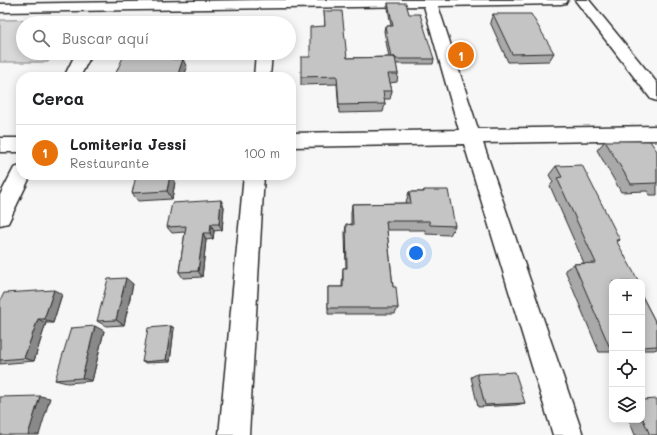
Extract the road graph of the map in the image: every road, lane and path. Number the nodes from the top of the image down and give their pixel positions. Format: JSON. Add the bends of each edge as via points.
{"nodes":[{"id":1,"x":561,"y":0,"type":"edge"},
{"id":2,"x":582,"y":0,"type":"edge"},
{"id":3,"x":429,"y":1,"type":"edge"},
{"id":4,"x":269,"y":7,"type":"edge"},
{"id":5,"x":0,"y":8,"type":"edge"},
{"id":6,"x":108,"y":8,"type":"edge"},
{"id":7,"x":80,"y":60,"type":"edge"},
{"id":8,"x":263,"y":60,"type":"edge"},
{"id":9,"x":74,"y":72,"type":"edge"},
{"id":10,"x":262,"y":72,"type":"edge"},
{"id":11,"x":657,"y":95,"type":"edge"},
{"id":12,"x":657,"y":133,"type":"edge"},
{"id":13,"x":471,"y":137,"type":"junction"},
{"id":14,"x":296,"y":140,"type":"edge"},
{"id":15,"x":0,"y":145,"type":"edge"},
{"id":16,"x":16,"y":145,"type":"edge"},
{"id":17,"x":18,"y":180,"type":"edge"},
{"id":18,"x":254,"y":180,"type":"edge"},
{"id":19,"x":0,"y":216,"type":"edge"},
{"id":20,"x":234,"y":435,"type":"edge"},
{"id":21,"x":568,"y":435,"type":"edge"}],
"edges":[{"from":1,"to":3,"type":"street"},
{"from":2,"to":11,"type":"street"},
{"from":3,"to":4,"type":"street"},
{"from":3,"to":13,"type":"street"},
{"from":4,"to":6,"type":"street"},
{"from":5,"to":6,"type":"street"},
{"from":7,"to":9,"type":"street"},
{"from":8,"to":10,"type":"street"},
{"from":12,"to":13,"type":"street"},
{"from":13,"to":14,"type":"street"},
{"from":13,"to":21,"type":"street"},
{"from":15,"to":16,"type":"street"},
{"from":17,"to":19,"type":"street"},
{"from":18,"to":20,"type":"street"}]}
